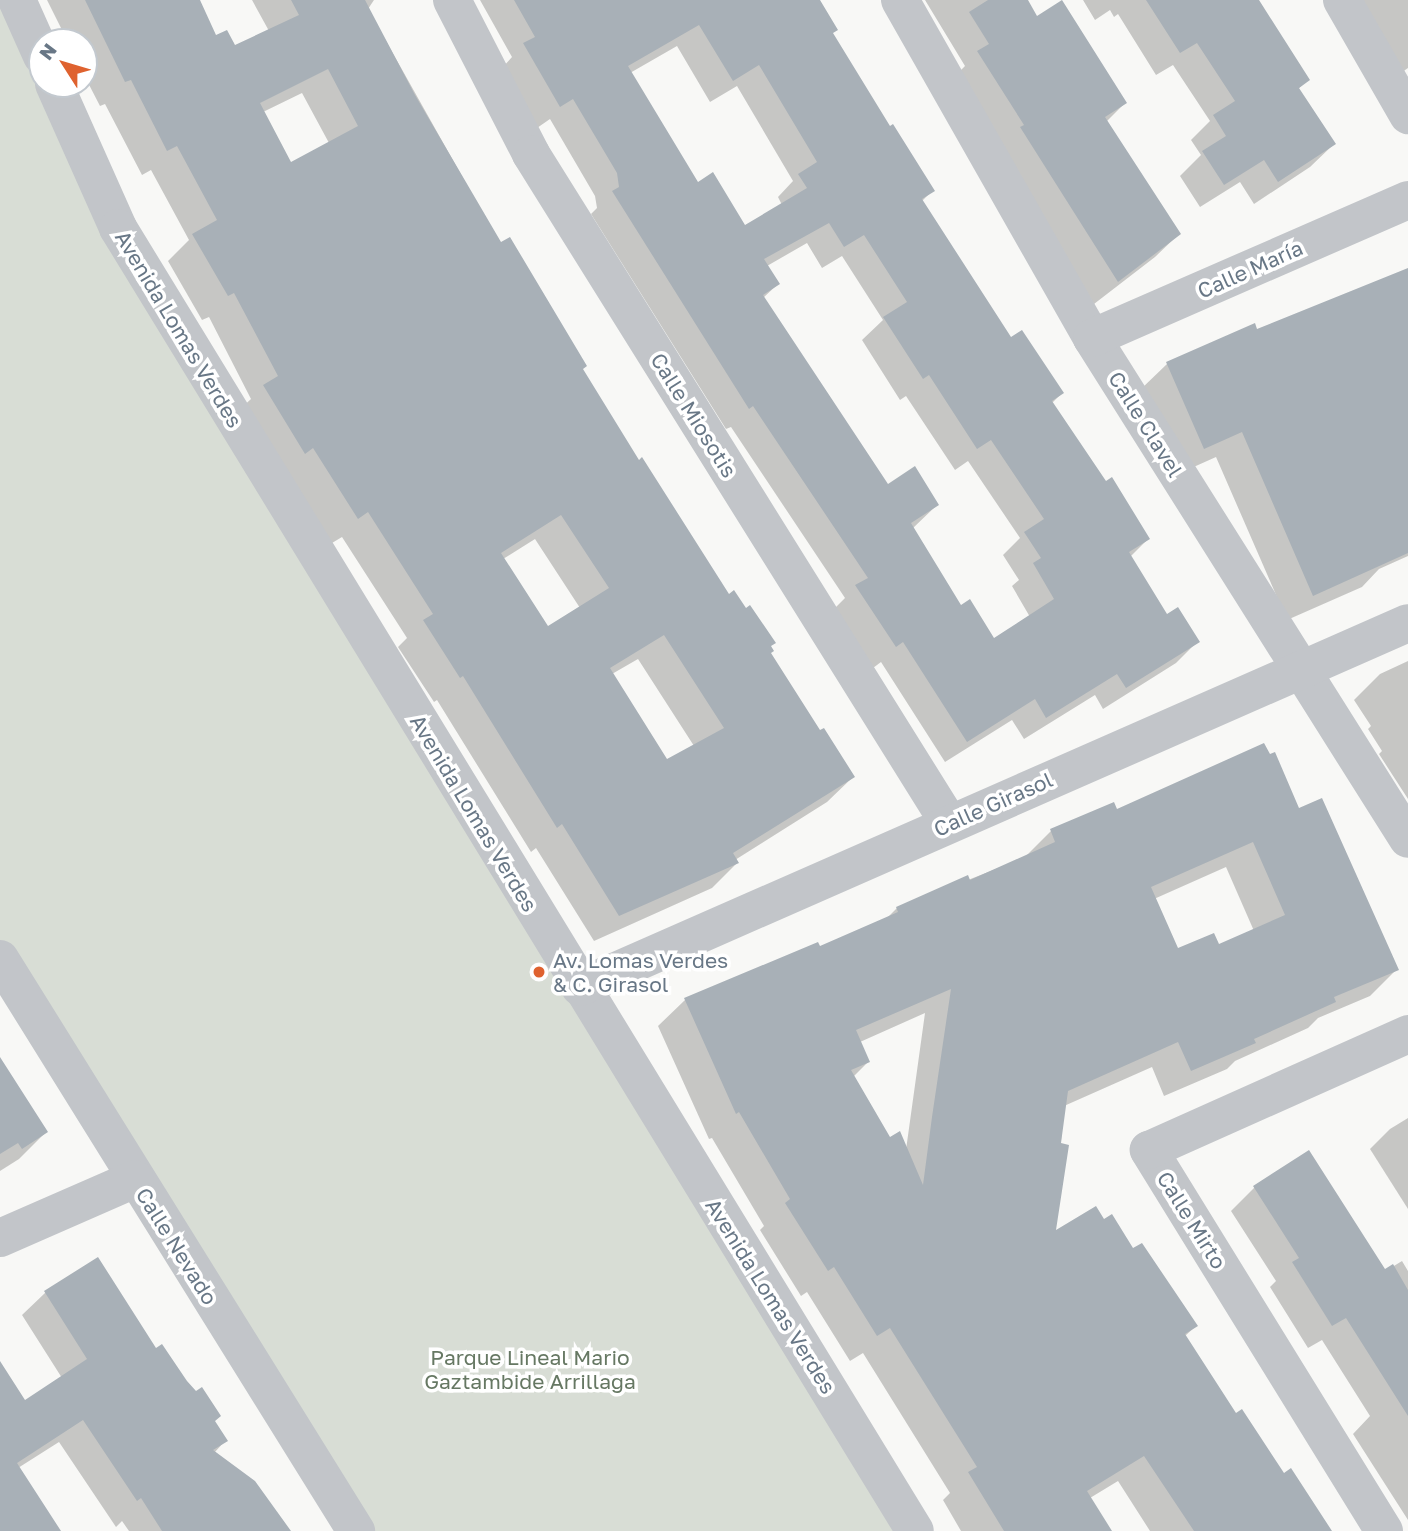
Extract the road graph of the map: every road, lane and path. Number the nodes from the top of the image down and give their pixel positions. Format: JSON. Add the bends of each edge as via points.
{"nodes":[{"id":1,"x":17,"y":0,"type":"edge"},
{"id":2,"x":452,"y":0,"type":"edge"},
{"id":3,"x":900,"y":0,"type":"edge"},
{"id":4,"x":1342,"y":0,"type":"edge"},
{"id":5,"x":30,"y":28,"type":"edge"},
{"id":6,"x":60,"y":98,"type":"edge"},
{"id":7,"x":1408,"y":115,"type":"edge"},
{"id":8,"x":1408,"y":200,"type":"edge"},
{"id":9,"x":1092,"y":338,"type":"junction"},
{"id":10,"x":1408,"y":624,"type":"edge"},
{"id":11,"x":1301,"y":669,"type":"junction"},
{"id":12,"x":949,"y":823,"type":"junction"},
{"id":13,"x":1408,"y":839,"type":"edge"},
{"id":14,"x":0,"y":958,"type":"edge"},
{"id":15,"x":580,"y":988,"type":"junction"},
{"id":16,"x":1408,"y":1034,"type":"edge"},
{"id":17,"x":135,"y":1179,"type":"junction"},
{"id":18,"x":0,"y":1238,"type":"edge"},
{"id":19,"x":356,"y":1531,"type":"edge"},
{"id":20,"x":915,"y":1531,"type":"edge"},
{"id":21,"x":1384,"y":1531,"type":"edge"}],
"edges":[{"from":1,"to":5,"type":"street"},
{"from":2,"to":12,"type":"street","name":"Calle Miosotis","via":[[531,154]]},
{"from":3,"to":9,"type":"street","name":"Calle Clavel"},
{"from":4,"to":7,"type":"street"},
{"from":6,"to":15,"type":"street","name":"Avenida Lomas Verdes","via":[[118,228]]},
{"from":8,"to":9,"type":"street","name":"Calle María"},
{"from":9,"to":11,"type":"street","name":"Calle Clavel"},
{"from":10,"to":11,"type":"street","name":"Calle Girasol"},
{"from":11,"to":12,"type":"street","name":"Calle Girasol"},
{"from":11,"to":13,"type":"street","name":"Calle Clavel"},
{"from":12,"to":15,"type":"street","name":"Calle Girasol"},
{"from":14,"to":17,"type":"street","name":"Calle Nevado"},
{"from":15,"to":20,"type":"street","name":"Avenida Lomas Verdes"},
{"from":16,"to":21,"type":"street","name":"Calle Mirto","via":[[1149,1150]]},
{"from":17,"to":18,"type":"street"},
{"from":17,"to":19,"type":"street","name":"Calle Nevado"}]}
